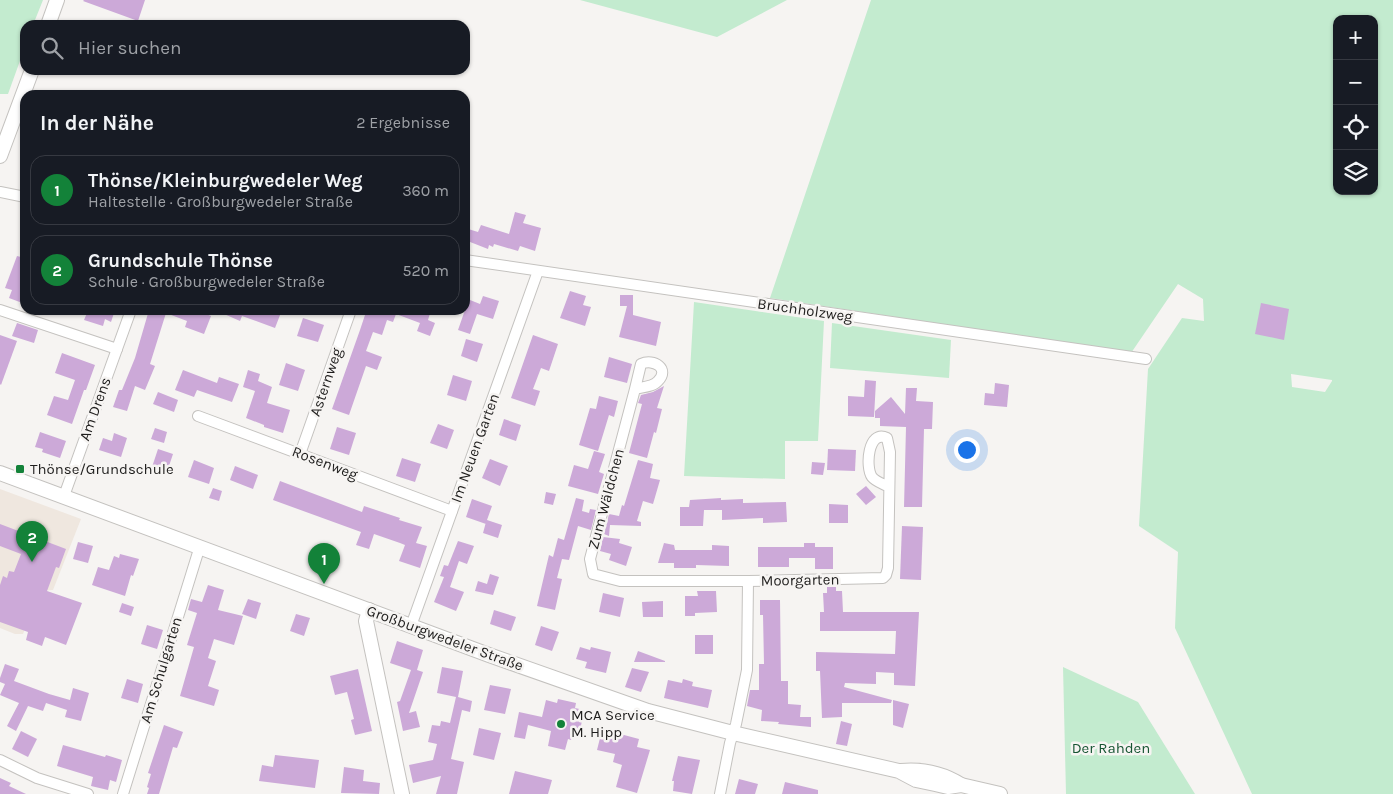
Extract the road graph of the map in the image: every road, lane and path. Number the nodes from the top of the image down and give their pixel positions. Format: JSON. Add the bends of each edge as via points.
{"nodes":[{"id":1,"x":57,"y":0,"type":"edge"},
{"id":2,"x":50,"y":20,"type":"edge"},
{"id":3,"x":30,"y":75,"type":"edge"},
{"id":4,"x":25,"y":90,"type":"edge"},
{"id":5,"x":20,"y":102,"type":"edge"},
{"id":6,"x":0,"y":156,"type":"edge"},
{"id":7,"x":0,"y":192,"type":"edge"},
{"id":8,"x":20,"y":196,"type":"edge"},
{"id":9,"x":470,"y":261,"type":"edge"},
{"id":10,"x":538,"y":271,"type":"junction"},
{"id":11,"x":1,"y":312,"type":"edge"},
{"id":12,"x":129,"y":315,"type":"edge"},
{"id":13,"x":349,"y":315,"type":"edge"},
{"id":14,"x":117,"y":349,"type":"junction"},
{"id":15,"x":1146,"y":359,"type":"dead end"},
{"id":16,"x":635,"y":389,"type":"dead end"},
{"id":17,"x":198,"y":416,"type":"dead end"},
{"id":18,"x":300,"y":454,"type":"junction"},
{"id":19,"x":0,"y":472,"type":"edge"},
{"id":20,"x":889,"y":487,"type":"dead end"},
{"id":21,"x":64,"y":496,"type":"junction"},
{"id":22,"x":452,"y":511,"type":"junction"},
{"id":23,"x":200,"y":546,"type":"junction"},
{"id":24,"x":748,"y":581,"type":"junction"},
{"id":25,"x":369,"y":610,"type":"junction"},
{"id":26,"x":411,"y":626,"type":"junction"},
{"id":27,"x":733,"y":734,"type":"junction"},
{"id":28,"x":0,"y":760,"type":"edge"},
{"id":29,"x":88,"y":794,"type":"edge"},
{"id":30,"x":123,"y":794,"type":"edge"},
{"id":31,"x":402,"y":794,"type":"edge"},
{"id":32,"x":720,"y":794,"type":"edge"},
{"id":33,"x":1000,"y":794,"type":"edge"}],
"edges":[{"from":1,"to":2,"type":"street"},
{"from":3,"to":4,"type":"street"},
{"from":5,"to":6,"type":"street"},
{"from":7,"to":8,"type":"street"},
{"from":9,"to":10,"type":"street","name":"Bruchholzweg"},
{"from":10,"to":15,"type":"street","name":"Bruchholzweg"},
{"from":10,"to":22,"type":"street","name":"Im Neuen Garten"},
{"from":11,"to":14,"type":"street"},
{"from":12,"to":14,"type":"street","name":"Am Drens"},
{"from":13,"to":18,"type":"street","name":"Asternweg"},
{"from":14,"to":21,"type":"street","name":"Am Drens"},
{"from":16,"to":24,"type":"street","name":"Zum Wäldchen","via":[[590,559],[593,574],[620,581]]},
{"from":17,"to":18,"type":"street","name":"Rosenweg"},
{"from":18,"to":22,"type":"street","name":"Rosenweg"},
{"from":19,"to":21,"type":"street","name":"Großburgwedeler Straße"},
{"from":20,"to":24,"type":"street","name":"Moorgarten","via":[[888,568],[883,578]]},
{"from":21,"to":23,"type":"street","name":"Großburgwedeler Straße"},
{"from":22,"to":26,"type":"street","name":"Im Neuen Garten"},
{"from":23,"to":25,"type":"street","name":"Großburgwedeler Straße"},
{"from":23,"to":30,"type":"street","name":"Am Schulgarten"},
{"from":24,"to":27,"type":"street","name":"Moorgarten","via":[[747,670]]},
{"from":25,"to":26,"type":"street","name":"Großburgwedeler Straße"},
{"from":25,"to":31,"type":"street","via":[[366,621]]},
{"from":26,"to":27,"type":"street","name":"Großburgwedeler Straße","via":[[648,711]]},
{"from":27,"to":32,"type":"street","name":"Moorgarten"},
{"from":27,"to":33,"type":"street","name":"Großburgwedeler Straße","via":[[900,771],[916,769]]},
{"from":28,"to":29,"type":"street","via":[[37,778]]}]}
